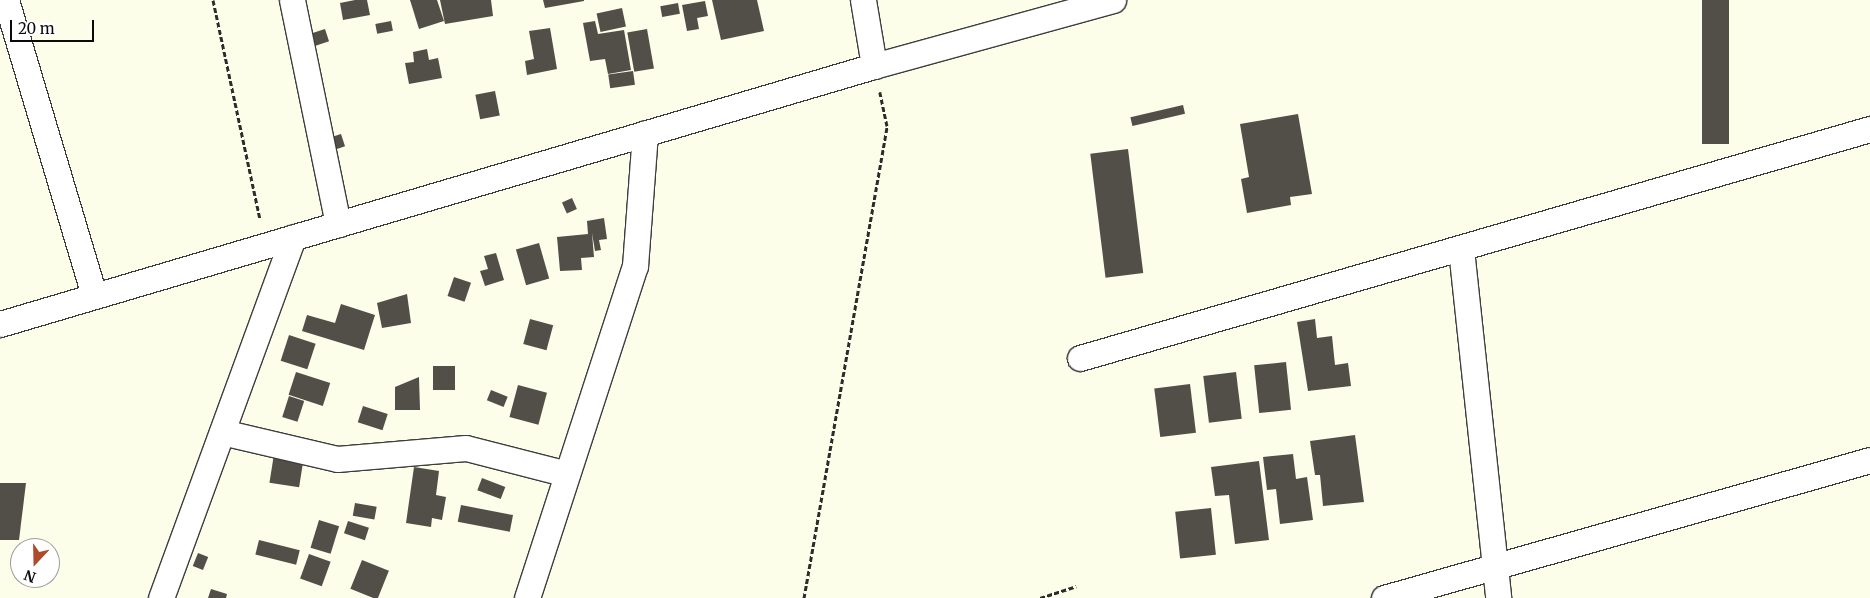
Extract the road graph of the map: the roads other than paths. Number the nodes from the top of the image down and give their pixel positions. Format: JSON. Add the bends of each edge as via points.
{"nodes":[{"id":1,"x":6,"y":0,"type":"edge"},
{"id":2,"x":292,"y":0,"type":"edge"},
{"id":3,"x":863,"y":0,"type":"edge"},
{"id":4,"x":1113,"y":0,"type":"edge"},
{"id":5,"x":874,"y":66,"type":"junction"},
{"id":6,"x":1870,"y":128,"type":"edge"},
{"id":7,"x":645,"y":133,"type":"junction"},
{"id":8,"x":338,"y":224,"type":"junction"},
{"id":9,"x":293,"y":237,"type":"junction"},
{"id":10,"x":1461,"y":249,"type":"junction"},
{"id":11,"x":94,"y":295,"type":"junction"},
{"id":12,"x":0,"y":324,"type":"edge"},
{"id":13,"x":1080,"y":358,"type":"dead end"},
{"id":14,"x":222,"y":432,"type":"junction"},
{"id":15,"x":1870,"y":460,"type":"edge"},
{"id":16,"x":567,"y":474,"type":"junction"},
{"id":17,"x":1495,"y":567,"type":"junction"},
{"id":18,"x":161,"y":598,"type":"edge"},
{"id":19,"x":527,"y":598,"type":"edge"},
{"id":20,"x":1384,"y":598,"type":"edge"},
{"id":21,"x":1498,"y":598,"type":"edge"}],
"edges":[{"from":1,"to":11,"type":"street"},
{"from":2,"to":8,"type":"street"},
{"from":3,"to":5,"type":"street"},
{"from":4,"to":5,"type":"street"},
{"from":5,"to":7,"type":"street"},
{"from":6,"to":10,"type":"street"},
{"from":7,"to":8,"type":"street"},
{"from":7,"to":16,"type":"street","via":[[635,266]]},
{"from":8,"to":9,"type":"street"},
{"from":9,"to":11,"type":"street"},
{"from":9,"to":14,"type":"street"},
{"from":10,"to":13,"type":"street"},
{"from":10,"to":17,"type":"street"},
{"from":11,"to":12,"type":"street"},
{"from":14,"to":16,"type":"street","via":[[337,459],[466,448]]},
{"from":14,"to":18,"type":"street"},
{"from":15,"to":17,"type":"street"},
{"from":16,"to":19,"type":"street"},
{"from":17,"to":20,"type":"street"},
{"from":17,"to":21,"type":"street"}]}
